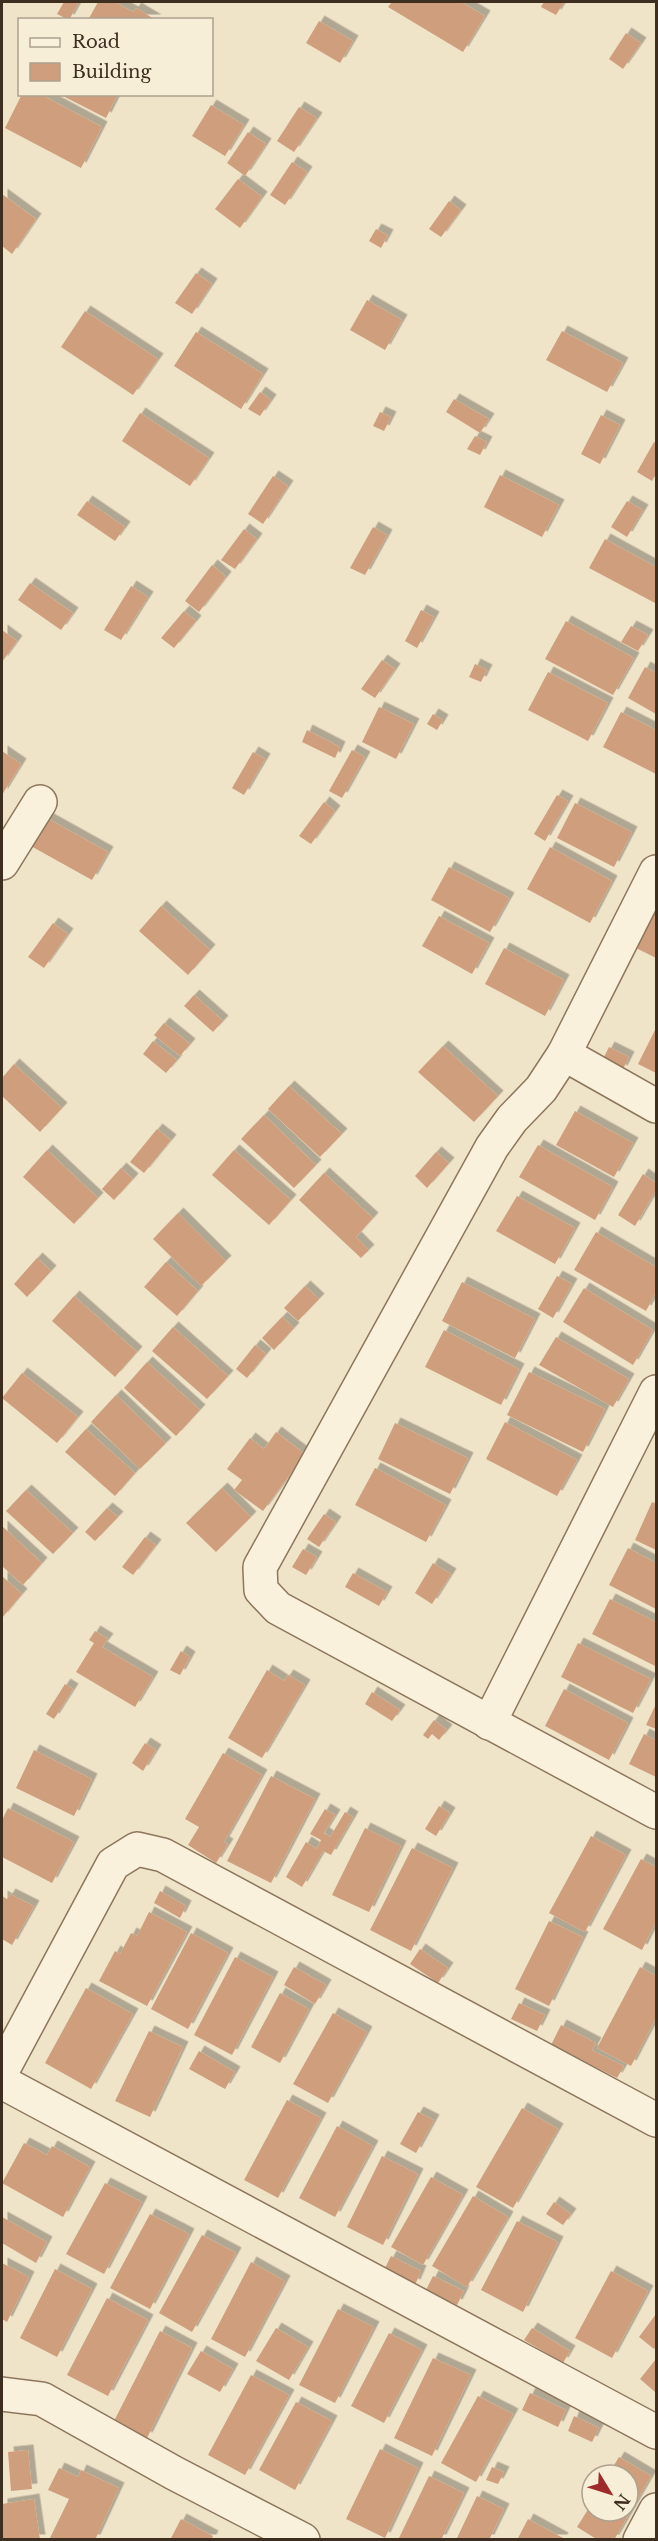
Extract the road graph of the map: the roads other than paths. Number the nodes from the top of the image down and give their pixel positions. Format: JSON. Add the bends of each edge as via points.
{"nodes":[{"id":1,"x":40,"y":802,"type":"dead end"},
{"id":2,"x":2,"y":863,"type":"edge"},
{"id":3,"x":657,"y":872,"type":"edge"},
{"id":4,"x":564,"y":1054,"type":"junction"},
{"id":5,"x":657,"y":1106,"type":"edge"},
{"id":6,"x":657,"y":1392,"type":"edge"},
{"id":7,"x":489,"y":1723,"type":"junction"},
{"id":8,"x":657,"y":1812,"type":"edge"},
{"id":9,"x":2,"y":2071,"type":"edge"},
{"id":10,"x":2,"y":2082,"type":"edge"},
{"id":11,"x":657,"y":2120,"type":"edge"},
{"id":12,"x":2,"y":2394,"type":"edge"},
{"id":13,"x":657,"y":2432,"type":"edge"},
{"id":14,"x":657,"y":2510,"type":"edge"},
{"id":15,"x":303,"y":2540,"type":"edge"},
{"id":16,"x":640,"y":2540,"type":"edge"}],
"edges":[{"from":1,"to":2,"type":"street"},
{"from":3,"to":4,"type":"street"},
{"from":4,"to":5,"type":"street"},
{"from":4,"to":7,"type":"street","via":[[541,1089],[492,1147],[260,1567],[261,1590],[278,1608]]},
{"from":6,"to":7,"type":"street"},
{"from":7,"to":8,"type":"street"},
{"from":9,"to":11,"type":"street","via":[[113,1864],[137,1849],[163,1855]]},
{"from":10,"to":13,"type":"street"},
{"from":12,"to":15,"type":"street","via":[[42,2399]]},
{"from":14,"to":16,"type":"street"}]}
